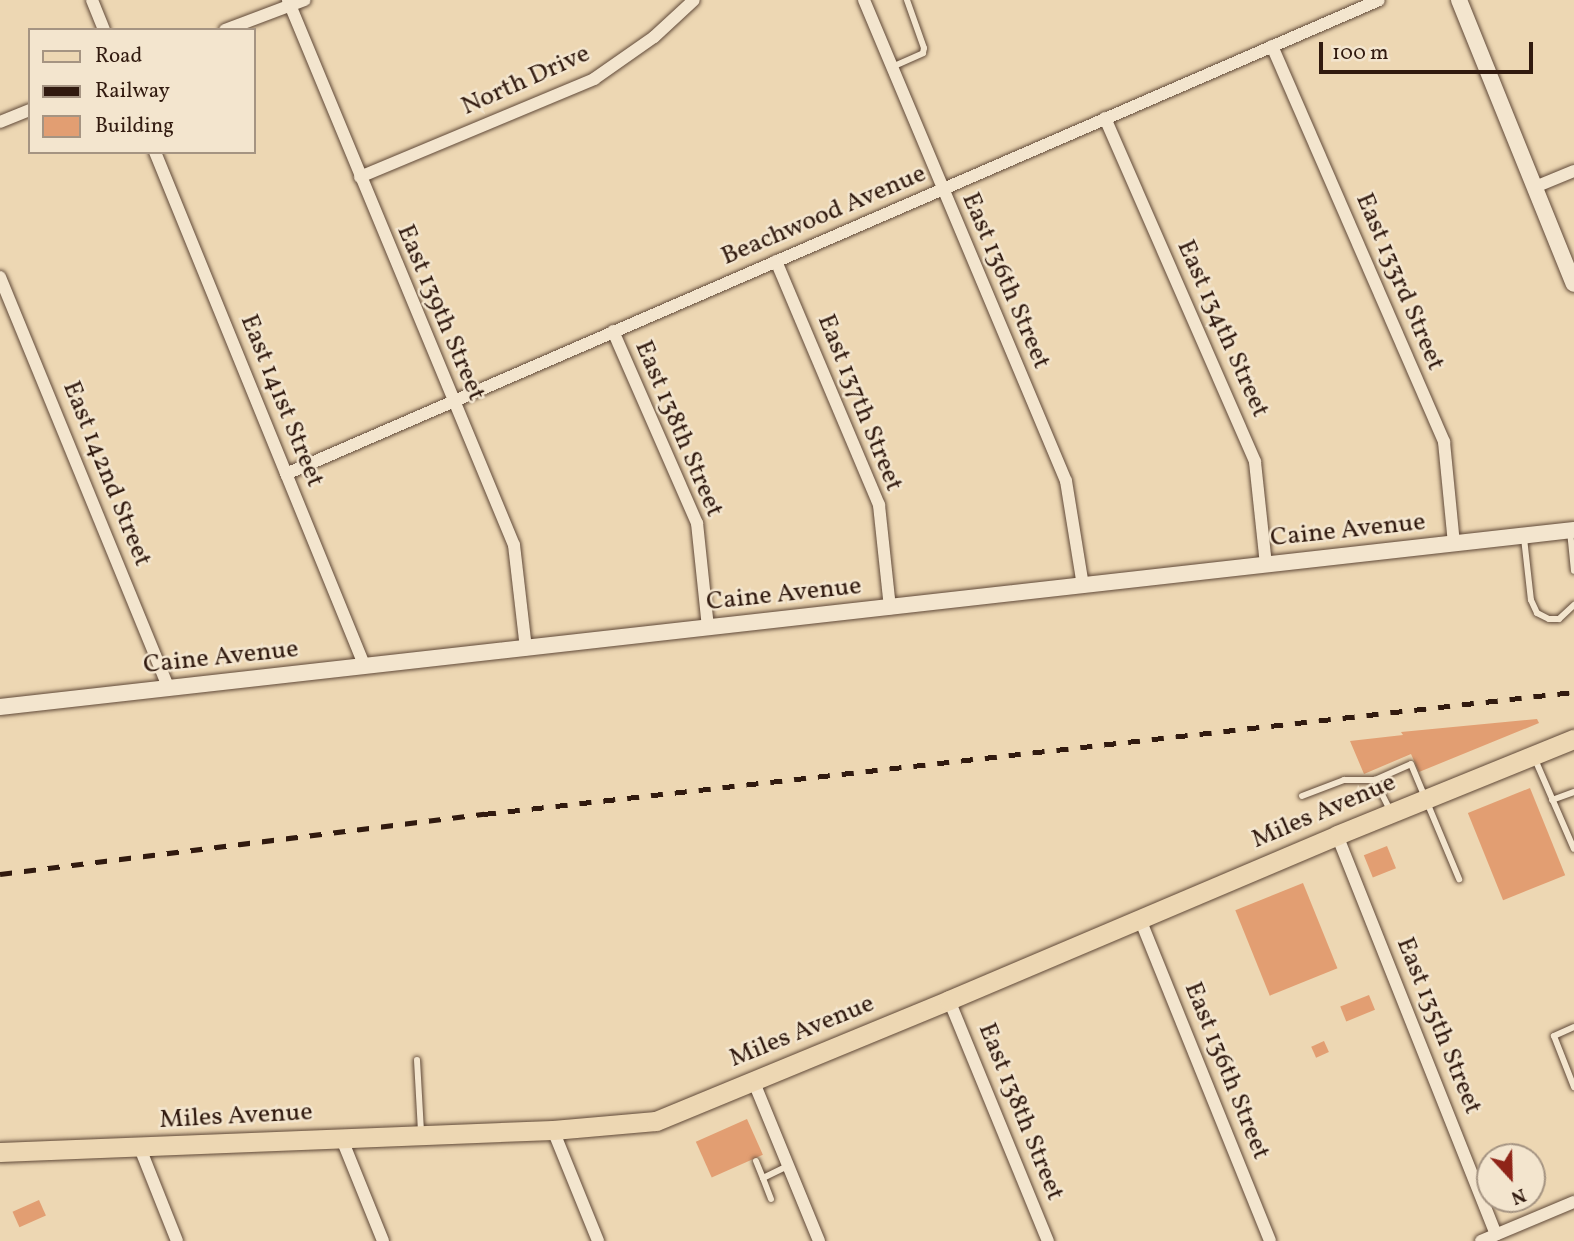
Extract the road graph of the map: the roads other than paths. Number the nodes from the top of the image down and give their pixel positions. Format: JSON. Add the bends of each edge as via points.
{"nodes":[{"id":1,"x":92,"y":0,"type":"edge"},
{"id":2,"x":305,"y":0,"type":"edge"},
{"id":3,"x":694,"y":0,"type":"edge"},
{"id":4,"x":864,"y":0,"type":"edge"},
{"id":5,"x":907,"y":0,"type":"edge"},
{"id":6,"x":1379,"y":0,"type":"edge"},
{"id":7,"x":1458,"y":0,"type":"edge"},
{"id":8,"x":289,"y":3,"type":"edge"},
{"id":9,"x":103,"y":28,"type":"edge"},
{"id":10,"x":230,"y":28,"type":"edge"},
{"id":11,"x":1272,"y":46,"type":"junction"},
{"id":12,"x":890,"y":68,"type":"junction"},
{"id":13,"x":28,"y":111,"type":"edge"},
{"id":14,"x":1105,"y":118,"type":"junction"},
{"id":15,"x":0,"y":122,"type":"edge"},
{"id":16,"x":156,"y":154,"type":"edge"},
{"id":17,"x":1574,"y":171,"type":"edge"},
{"id":18,"x":360,"y":177,"type":"junction"},
{"id":19,"x":1535,"y":187,"type":"junction"},
{"id":20,"x":942,"y":190,"type":"junction"},
{"id":21,"x":776,"y":261,"type":"junction"},
{"id":22,"x":0,"y":277,"type":"edge"},
{"id":23,"x":1574,"y":284,"type":"edge"},
{"id":24,"x":613,"y":331,"type":"junction"},
{"id":25,"x":452,"y":400,"type":"junction"},
{"id":26,"x":286,"y":474,"type":"junction"},
{"id":27,"x":1572,"y":531,"type":"edge"},
{"id":28,"x":1524,"y":536,"type":"junction"},
{"id":29,"x":1454,"y":544,"type":"junction"},
{"id":30,"x":1266,"y":565,"type":"junction"},
{"id":31,"x":1574,"y":570,"type":"edge"},
{"id":32,"x":1083,"y":586,"type":"junction"},
{"id":33,"x":890,"y":608,"type":"junction"},
{"id":34,"x":1573,"y":608,"type":"edge"},
{"id":35,"x":708,"y":628,"type":"junction"},
{"id":36,"x":526,"y":649,"type":"junction"},
{"id":37,"x":365,"y":667,"type":"junction"},
{"id":38,"x":169,"y":688,"type":"junction"},
{"id":39,"x":0,"y":707,"type":"edge"},
{"id":40,"x":1574,"y":739,"type":"edge"},
{"id":41,"x":1533,"y":755,"type":"junction"},
{"id":42,"x":1375,"y":780,"type":"junction"},
{"id":43,"x":1574,"y":792,"type":"edge"},
{"id":44,"x":1302,"y":796,"type":"dead end"},
{"id":45,"x":1426,"y":799,"type":"junction"},
{"id":46,"x":1552,"y":800,"type":"junction"},
{"id":47,"x":1391,"y":813,"type":"junction"},
{"id":48,"x":1337,"y":835,"type":"junction"},
{"id":49,"x":1574,"y":849,"type":"edge"},
{"id":50,"x":1459,"y":879,"type":"dead end"},
{"id":51,"x":1140,"y":919,"type":"junction"},
{"id":52,"x":949,"y":1000,"type":"junction"},
{"id":53,"x":1574,"y":1027,"type":"edge"},
{"id":54,"x":417,"y":1060,"type":"dead end"},
{"id":55,"x":753,"y":1080,"type":"junction"},
{"id":56,"x":1574,"y":1087,"type":"edge"},
{"id":57,"x":553,"y":1130,"type":"junction"},
{"id":58,"x":421,"y":1134,"type":"junction"},
{"id":59,"x":341,"y":1137,"type":"junction"},
{"id":60,"x":140,"y":1148,"type":"junction"},
{"id":61,"x":0,"y":1152,"type":"edge"},
{"id":62,"x":756,"y":1161,"type":"dead end"},
{"id":63,"x":788,"y":1166,"type":"junction"},
{"id":64,"x":763,"y":1178,"type":"junction"},
{"id":65,"x":771,"y":1199,"type":"dead end"},
{"id":66,"x":1574,"y":1202,"type":"edge"},
{"id":67,"x":1496,"y":1235,"type":"junction"},
{"id":68,"x":177,"y":1241,"type":"edge"},
{"id":69,"x":383,"y":1241,"type":"edge"},
{"id":70,"x":598,"y":1241,"type":"edge"},
{"id":71,"x":819,"y":1241,"type":"edge"},
{"id":72,"x":1048,"y":1241,"type":"edge"},
{"id":73,"x":1270,"y":1241,"type":"edge"},
{"id":74,"x":1481,"y":1241,"type":"edge"}],
"edges":[{"from":1,"to":9,"type":"street"},
{"from":2,"to":8,"type":"street"},
{"from":3,"to":18,"type":"street","name":"North Drive","via":[[654,37],[594,79]]},
{"from":4,"to":12,"type":"street","name":"East 136th Street"},
{"from":5,"to":12,"type":"lane","via":[[923,52]]},
{"from":6,"to":11,"type":"street","name":"Beachwood Avenue"},
{"from":7,"to":19,"type":"street"},
{"from":8,"to":10,"type":"street"},
{"from":8,"to":18,"type":"street","name":"East 139th Street"},
{"from":11,"to":14,"type":"street","name":"Beachwood Avenue"},
{"from":11,"to":29,"type":"street","name":"East 133rd Street","via":[[1444,442]]},
{"from":12,"to":20,"type":"street","name":"East 136th Street"},
{"from":13,"to":15,"type":"street"},
{"from":14,"to":20,"type":"street","name":"Beachwood Avenue"},
{"from":14,"to":30,"type":"street","name":"East 134th Street","via":[[1255,462]]},
{"from":16,"to":26,"type":"street","name":"East 141st Street"},
{"from":17,"to":19,"type":"street"},
{"from":18,"to":25,"type":"street","name":"East 139th Street"},
{"from":19,"to":23,"type":"street"},
{"from":20,"to":21,"type":"street","name":"Beachwood Avenue"},
{"from":20,"to":32,"type":"street","name":"East 136th Street","via":[[1066,481]]},
{"from":21,"to":24,"type":"street","name":"Beachwood Avenue"},
{"from":21,"to":33,"type":"street","name":"East 137th Street","via":[[879,505]]},
{"from":22,"to":38,"type":"street","name":"East 142nd Street"},
{"from":24,"to":25,"type":"street","name":"Beachwood Avenue"},
{"from":24,"to":35,"type":"street","name":"East 138th Street","via":[[697,523]]},
{"from":25,"to":26,"type":"street","name":"Beachwood Avenue"},
{"from":25,"to":36,"type":"street","name":"East 139th Street","via":[[514,545]]},
{"from":26,"to":37,"type":"street","name":"East 141st Street"},
{"from":27,"to":28,"type":"street","name":"Caine Avenue"},
{"from":27,"to":31,"type":"lane"},
{"from":28,"to":29,"type":"street","name":"Caine Avenue"},
{"from":28,"to":34,"type":"lane","via":[[1531,600],[1537,613],[1559,619]]},
{"from":29,"to":30,"type":"street","name":"Caine Avenue"},
{"from":30,"to":32,"type":"street","name":"Caine Avenue"},
{"from":32,"to":33,"type":"street","name":"Caine Avenue"},
{"from":33,"to":35,"type":"street","name":"Caine Avenue"},
{"from":35,"to":36,"type":"street","name":"Caine Avenue"},
{"from":36,"to":37,"type":"street","name":"Caine Avenue"},
{"from":37,"to":38,"type":"street","name":"Caine Avenue"},
{"from":38,"to":39,"type":"street","name":"Caine Avenue"},
{"from":40,"to":41,"type":"main road","name":"Miles Avenue"},
{"from":41,"to":45,"type":"main road","name":"Miles Avenue"},
{"from":41,"to":46,"type":"lane"},
{"from":42,"to":44,"type":"lane","via":[[1343,780]]},
{"from":42,"to":45,"type":"lane","via":[[1411,764]]},
{"from":42,"to":47,"type":"lane"},
{"from":43,"to":46,"type":"lane"},
{"from":45,"to":47,"type":"main road","name":"Miles Avenue"},
{"from":45,"to":50,"type":"lane"},
{"from":46,"to":49,"type":"lane"},
{"from":47,"to":48,"type":"main road","name":"Miles Avenue"},
{"from":48,"to":51,"type":"main road","name":"Miles Avenue"},
{"from":48,"to":67,"type":"street","name":"East 135th Street"},
{"from":51,"to":52,"type":"main road","name":"Miles Avenue"},
{"from":51,"to":73,"type":"street","name":"East 136th Street"},
{"from":52,"to":55,"type":"main road","name":"Miles Avenue"},
{"from":52,"to":72,"type":"street","name":"East 138th Street"},
{"from":53,"to":56,"type":"lane","via":[[1554,1036]]},
{"from":54,"to":58,"type":"lane"},
{"from":55,"to":57,"type":"main road","name":"Miles Avenue","via":[[656,1121]]},
{"from":55,"to":63,"type":"street"},
{"from":57,"to":58,"type":"main road","name":"Miles Avenue"},
{"from":57,"to":70,"type":"street"},
{"from":58,"to":59,"type":"main road","name":"Miles Avenue"},
{"from":59,"to":60,"type":"main road","name":"Miles Avenue"},
{"from":59,"to":69,"type":"street"},
{"from":60,"to":61,"type":"main road","name":"Miles Avenue"},
{"from":60,"to":68,"type":"street"},
{"from":62,"to":64,"type":"lane"},
{"from":63,"to":64,"type":"lane"},
{"from":63,"to":71,"type":"street"},
{"from":64,"to":65,"type":"lane"},
{"from":66,"to":67,"type":"street"},
{"from":67,"to":74,"type":"street"}]}
